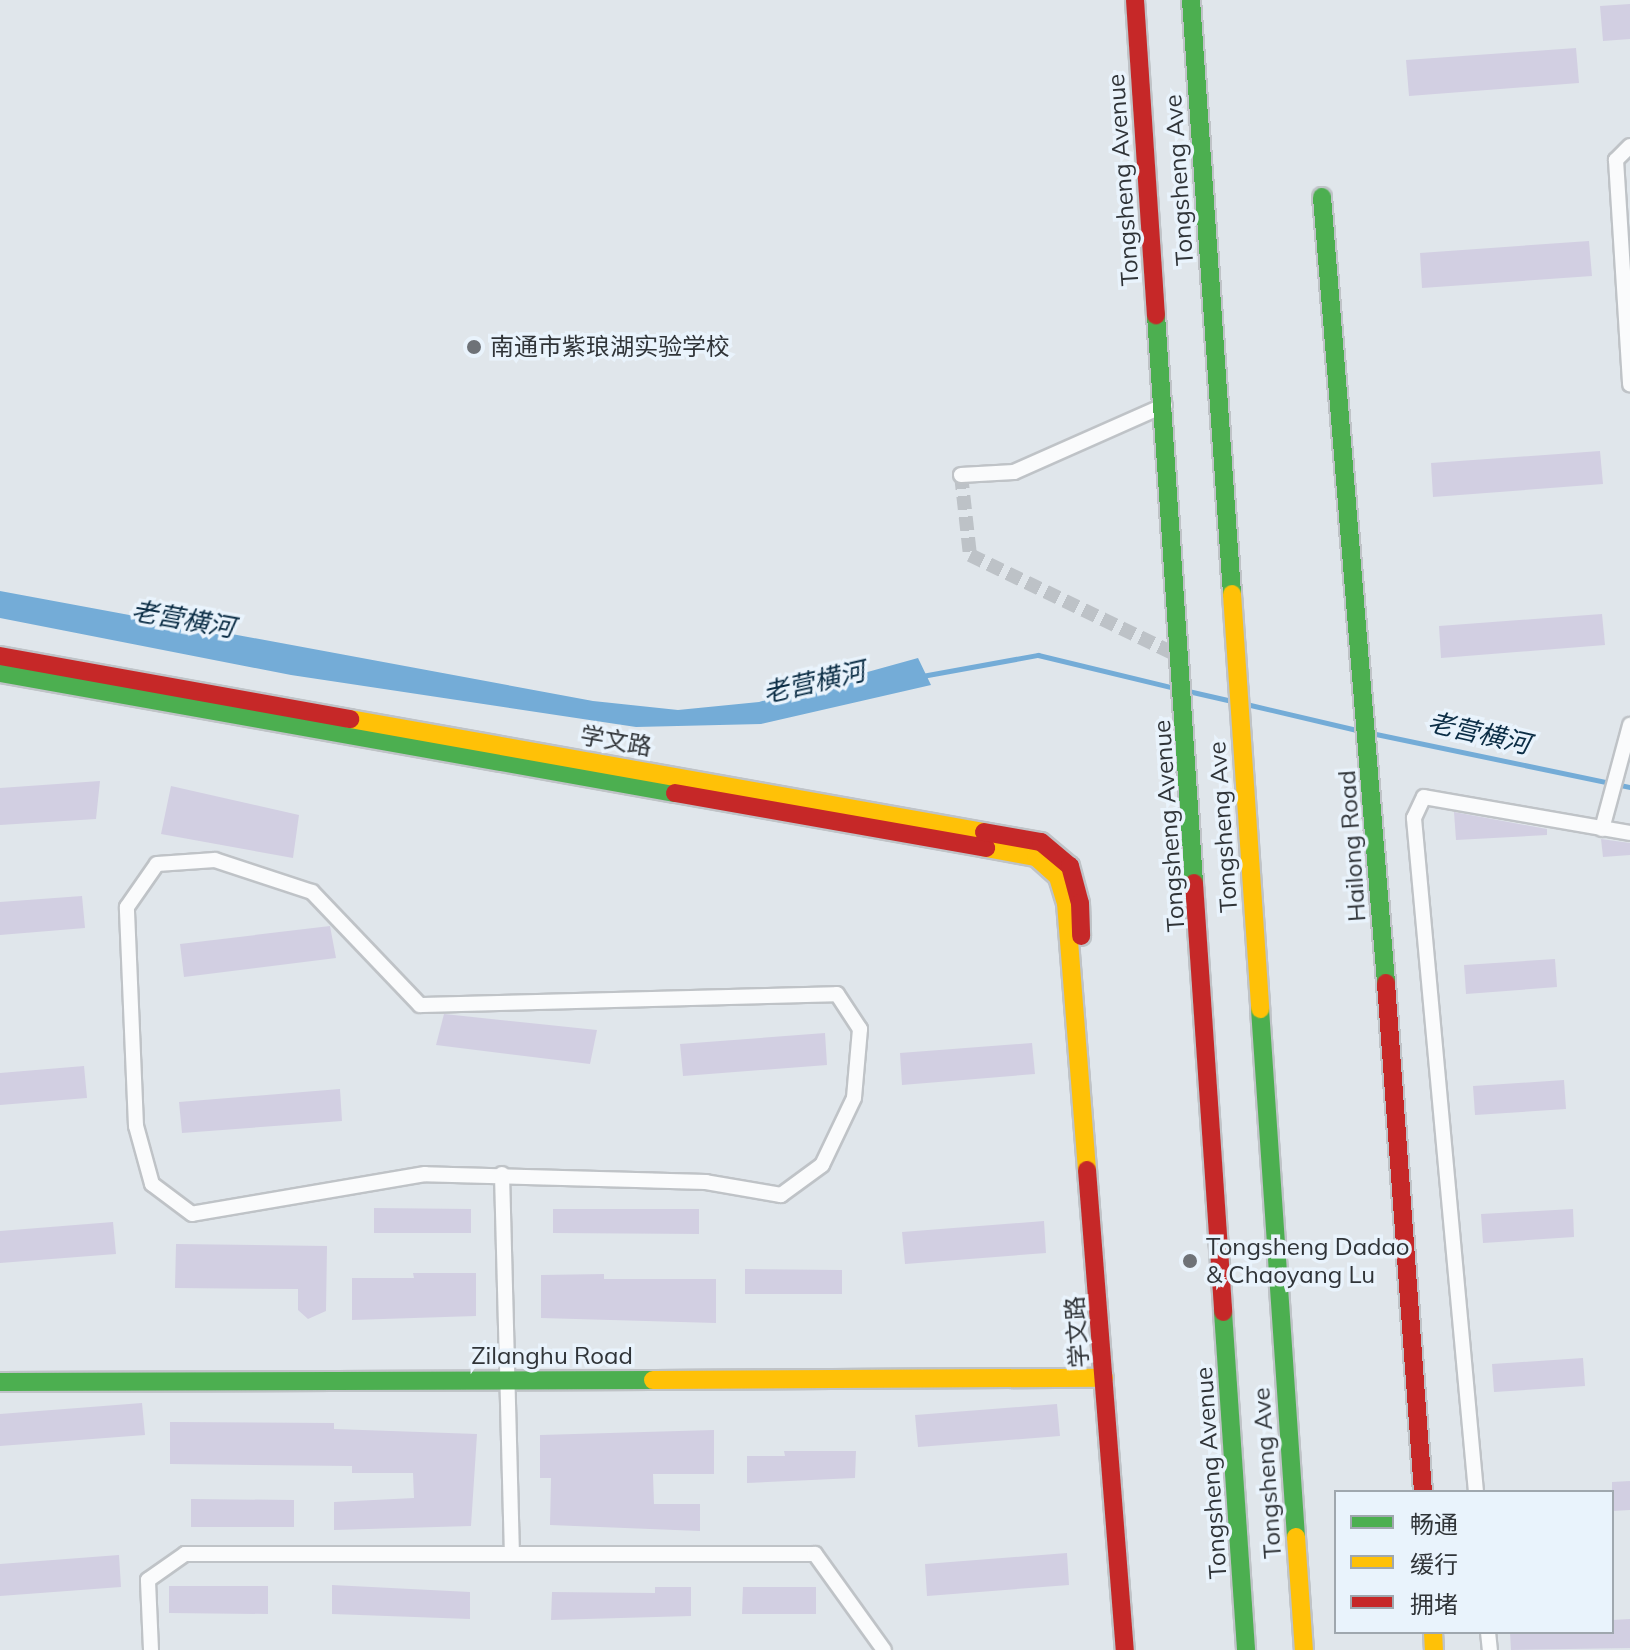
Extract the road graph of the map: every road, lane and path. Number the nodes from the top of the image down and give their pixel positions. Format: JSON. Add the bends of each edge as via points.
{"nodes":[{"id":1,"x":1135,"y":0,"type":"edge"},
{"id":2,"x":1191,"y":0,"type":"edge"},
{"id":3,"x":1630,"y":146,"type":"edge"},
{"id":4,"x":1322,"y":197,"type":"dead end"},
{"id":5,"x":1630,"y":385,"type":"edge"},
{"id":6,"x":1165,"y":405,"type":"junction"},
{"id":7,"x":961,"y":475,"type":"dead end"},
{"id":8,"x":0,"y":656,"type":"edge"},
{"id":9,"x":0,"y":673,"type":"edge"},
{"id":10,"x":1630,"y":725,"type":"edge"},
{"id":11,"x":1602,"y":829,"type":"junction"},
{"id":12,"x":1630,"y":833,"type":"edge"},
{"id":13,"x":1076,"y":1011,"type":"junction"},
{"id":14,"x":502,"y":1174,"type":"junction"},
{"id":15,"x":1104,"y":1378,"type":"junction"},
{"id":16,"x":507,"y":1380,"type":"junction"},
{"id":17,"x":0,"y":1382,"type":"edge"},
{"id":18,"x":1423,"y":1490,"type":"edge"},
{"id":19,"x":1476,"y":1490,"type":"edge"},
{"id":20,"x":512,"y":1554,"type":"junction"},
{"id":21,"x":151,"y":1650,"type":"edge"},
{"id":22,"x":884,"y":1650,"type":"edge"},
{"id":23,"x":1125,"y":1650,"type":"edge"},
{"id":24,"x":1246,"y":1650,"type":"edge"},
{"id":25,"x":1304,"y":1650,"type":"edge"}],
"edges":[{"from":1,"to":6,"type":"street","name":"Tongsheng Avenue"},
{"from":2,"to":25,"type":"street","name":"Tongsheng Ave"},
{"from":3,"to":5,"type":"street","via":[[1616,160]]},
{"from":4,"to":18,"type":"street","name":"Hailong Road"},
{"from":6,"to":7,"type":"street","via":[[1014,472]]},
{"from":6,"to":24,"type":"street","name":"Tongsheng Avenue"},
{"from":8,"to":13,"type":"street","name":"学文路","via":[[1041,842],[1070,866],[1080,903]]},
{"from":9,"to":13,"type":"street","name":"学文路","via":[[1036,857],[1058,877],[1066,903]]},
{"from":10,"to":11,"type":"street"},
{"from":11,"to":12,"type":"street"},
{"from":11,"to":19,"type":"street","via":[[1424,797],[1414,818]]},
{"from":13,"to":15,"type":"street","name":"学文路"},
{"from":14,"to":14,"type":"street","via":[[706,1182],[781,1195],[822,1165],[854,1098],[860,1029],[837,994],[420,1005],[312,892],[215,860],[157,864],[127,907],[136,1126],[152,1184],[192,1214],[425,1174]]},
{"from":14,"to":16,"type":"street"},
{"from":15,"to":16,"type":"street","name":"Zilanghu Road"},
{"from":15,"to":23,"type":"street","name":"学文路"},
{"from":16,"to":17,"type":"street","name":"Zilanghu Road"},
{"from":16,"to":20,"type":"street"},
{"from":20,"to":21,"type":"street","via":[[185,1554],[148,1580]]},
{"from":20,"to":22,"type":"street","via":[[815,1554]]}]}
